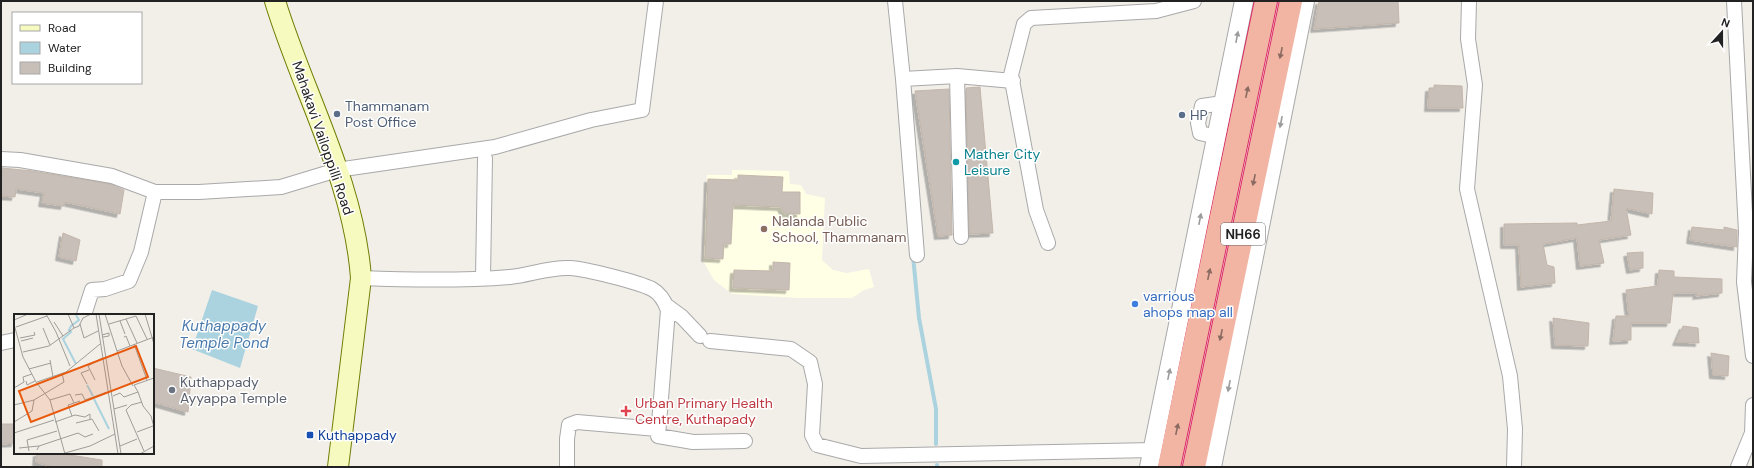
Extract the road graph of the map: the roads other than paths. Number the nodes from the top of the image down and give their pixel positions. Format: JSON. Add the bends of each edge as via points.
{"nodes":[{"id":1,"x":275,"y":1,"type":"edge"},
{"id":2,"x":656,"y":1,"type":"edge"},
{"id":3,"x":895,"y":1,"type":"edge"},
{"id":4,"x":1194,"y":1,"type":"edge"},
{"id":5,"x":1244,"y":1,"type":"edge"},
{"id":6,"x":1266,"y":1,"type":"edge"},
{"id":7,"x":1291,"y":1,"type":"edge"},
{"id":8,"x":1305,"y":1,"type":"edge"},
{"id":9,"x":1469,"y":1,"type":"edge"},
{"id":10,"x":1734,"y":1,"type":"edge"},
{"id":11,"x":957,"y":76,"type":"junction"},
{"id":12,"x":903,"y":79,"type":"junction"},
{"id":13,"x":1013,"y":81,"type":"junction"},
{"id":14,"x":1225,"y":128,"type":"junction"},
{"id":15,"x":485,"y":158,"type":"dead end"},
{"id":16,"x":1,"y":159,"type":"edge"},
{"id":17,"x":336,"y":170,"type":"junction"},
{"id":18,"x":156,"y":192,"type":"junction"},
{"id":19,"x":962,"y":237,"type":"dead end"},
{"id":20,"x":1048,"y":243,"type":"dead end"},
{"id":21,"x":917,"y":255,"type":"dead end"},
{"id":22,"x":1242,"y":276,"type":"junction"},
{"id":23,"x":361,"y":278,"type":"junction"},
{"id":24,"x":483,"y":278,"type":"junction"},
{"id":25,"x":666,"y":306,"type":"junction"},
{"id":26,"x":84,"y":314,"type":"edge"},
{"id":27,"x":14,"y":340,"type":"edge"},
{"id":28,"x":1,"y":343,"type":"edge"},
{"id":29,"x":1753,"y":356,"type":"edge"},
{"id":30,"x":1753,"y":405,"type":"edge"},
{"id":31,"x":657,"y":429,"type":"junction"},
{"id":32,"x":745,"y":441,"type":"dead end"},
{"id":33,"x":1151,"y":458,"type":"edge"},
{"id":34,"x":338,"y":467,"type":"edge"},
{"id":35,"x":567,"y":467,"type":"edge"},
{"id":36,"x":1170,"y":467,"type":"edge"},
{"id":37,"x":1194,"y":467,"type":"edge"},
{"id":38,"x":1212,"y":467,"type":"edge"},
{"id":39,"x":1514,"y":467,"type":"edge"},
{"id":40,"x":1738,"y":467,"type":"edge"}],
"edges":[{"from":1,"to":17,"type":"main road","name":"Mahakavi Vailoppilli Road"},
{"from":2,"to":17,"type":"street","via":[[642,110],[591,120],[495,147]]},
{"from":3,"to":12,"type":"street"},
{"from":4,"to":13,"type":"street","via":[[1156,11],[1031,18],[1024,24],[1018,40],[1011,75]]},
{"from":14,"to":5,"type":"street","one_way":true,"via":[[1223,103]]},
{"from":14,"to":6,"type":"highway","number":"NH66","one_way":true},
{"from":7,"to":22,"type":"highway","number":"NH66","one_way":true},
{"from":8,"to":22,"type":"street","one_way":true},
{"from":9,"to":39,"type":"street","via":[[1468,39],[1475,85],[1467,189],[1510,376],[1515,429]]},
{"from":10,"to":29,"type":"street","via":[[1746,232],[1744,282]]},
{"from":11,"to":12,"type":"street"},
{"from":11,"to":13,"type":"street"},
{"from":11,"to":19,"type":"street"},
{"from":12,"to":21,"type":"street"},
{"from":13,"to":20,"type":"street","via":[[1036,210]]},
{"from":33,"to":14,"type":"street","one_way":true},
{"from":36,"to":14,"type":"highway","number":"NH66","one_way":true},
{"from":15,"to":24,"type":"street"},
{"from":16,"to":18,"type":"street","via":[[112,176]]},
{"from":17,"to":18,"type":"street","via":[[281,187]]},
{"from":17,"to":23,"type":"main road","name":"Mahakavi Vailoppilli Road","via":[[353,224]]},
{"from":18,"to":26,"type":"street","via":[[141,252],[129,281],[105,289],[92,290]]},
{"from":22,"to":37,"type":"highway","number":"NH66","one_way":true},
{"from":22,"to":38,"type":"street","one_way":true},
{"from":23,"to":24,"type":"street","via":[[429,281]]},
{"from":23,"to":34,"type":"main road","name":"Mahakavi Vailoppilli Road"},
{"from":24,"to":25,"type":"street","via":[[512,277],[554,269],[581,269],[654,290]]},
{"from":25,"to":31,"type":"street","via":[[668,310]]},
{"from":25,"to":33,"type":"street","via":[[705,338],[791,348],[810,362],[815,384],[812,434],[818,445],[861,456]]},
{"from":27,"to":28,"type":"street"},
{"from":30,"to":40,"type":"street","via":[[1752,433]]},
{"from":31,"to":32,"type":"street","via":[[658,436],[663,438],[693,442]]},
{"from":31,"to":35,"type":"street","via":[[577,422],[569,426]]}]}
